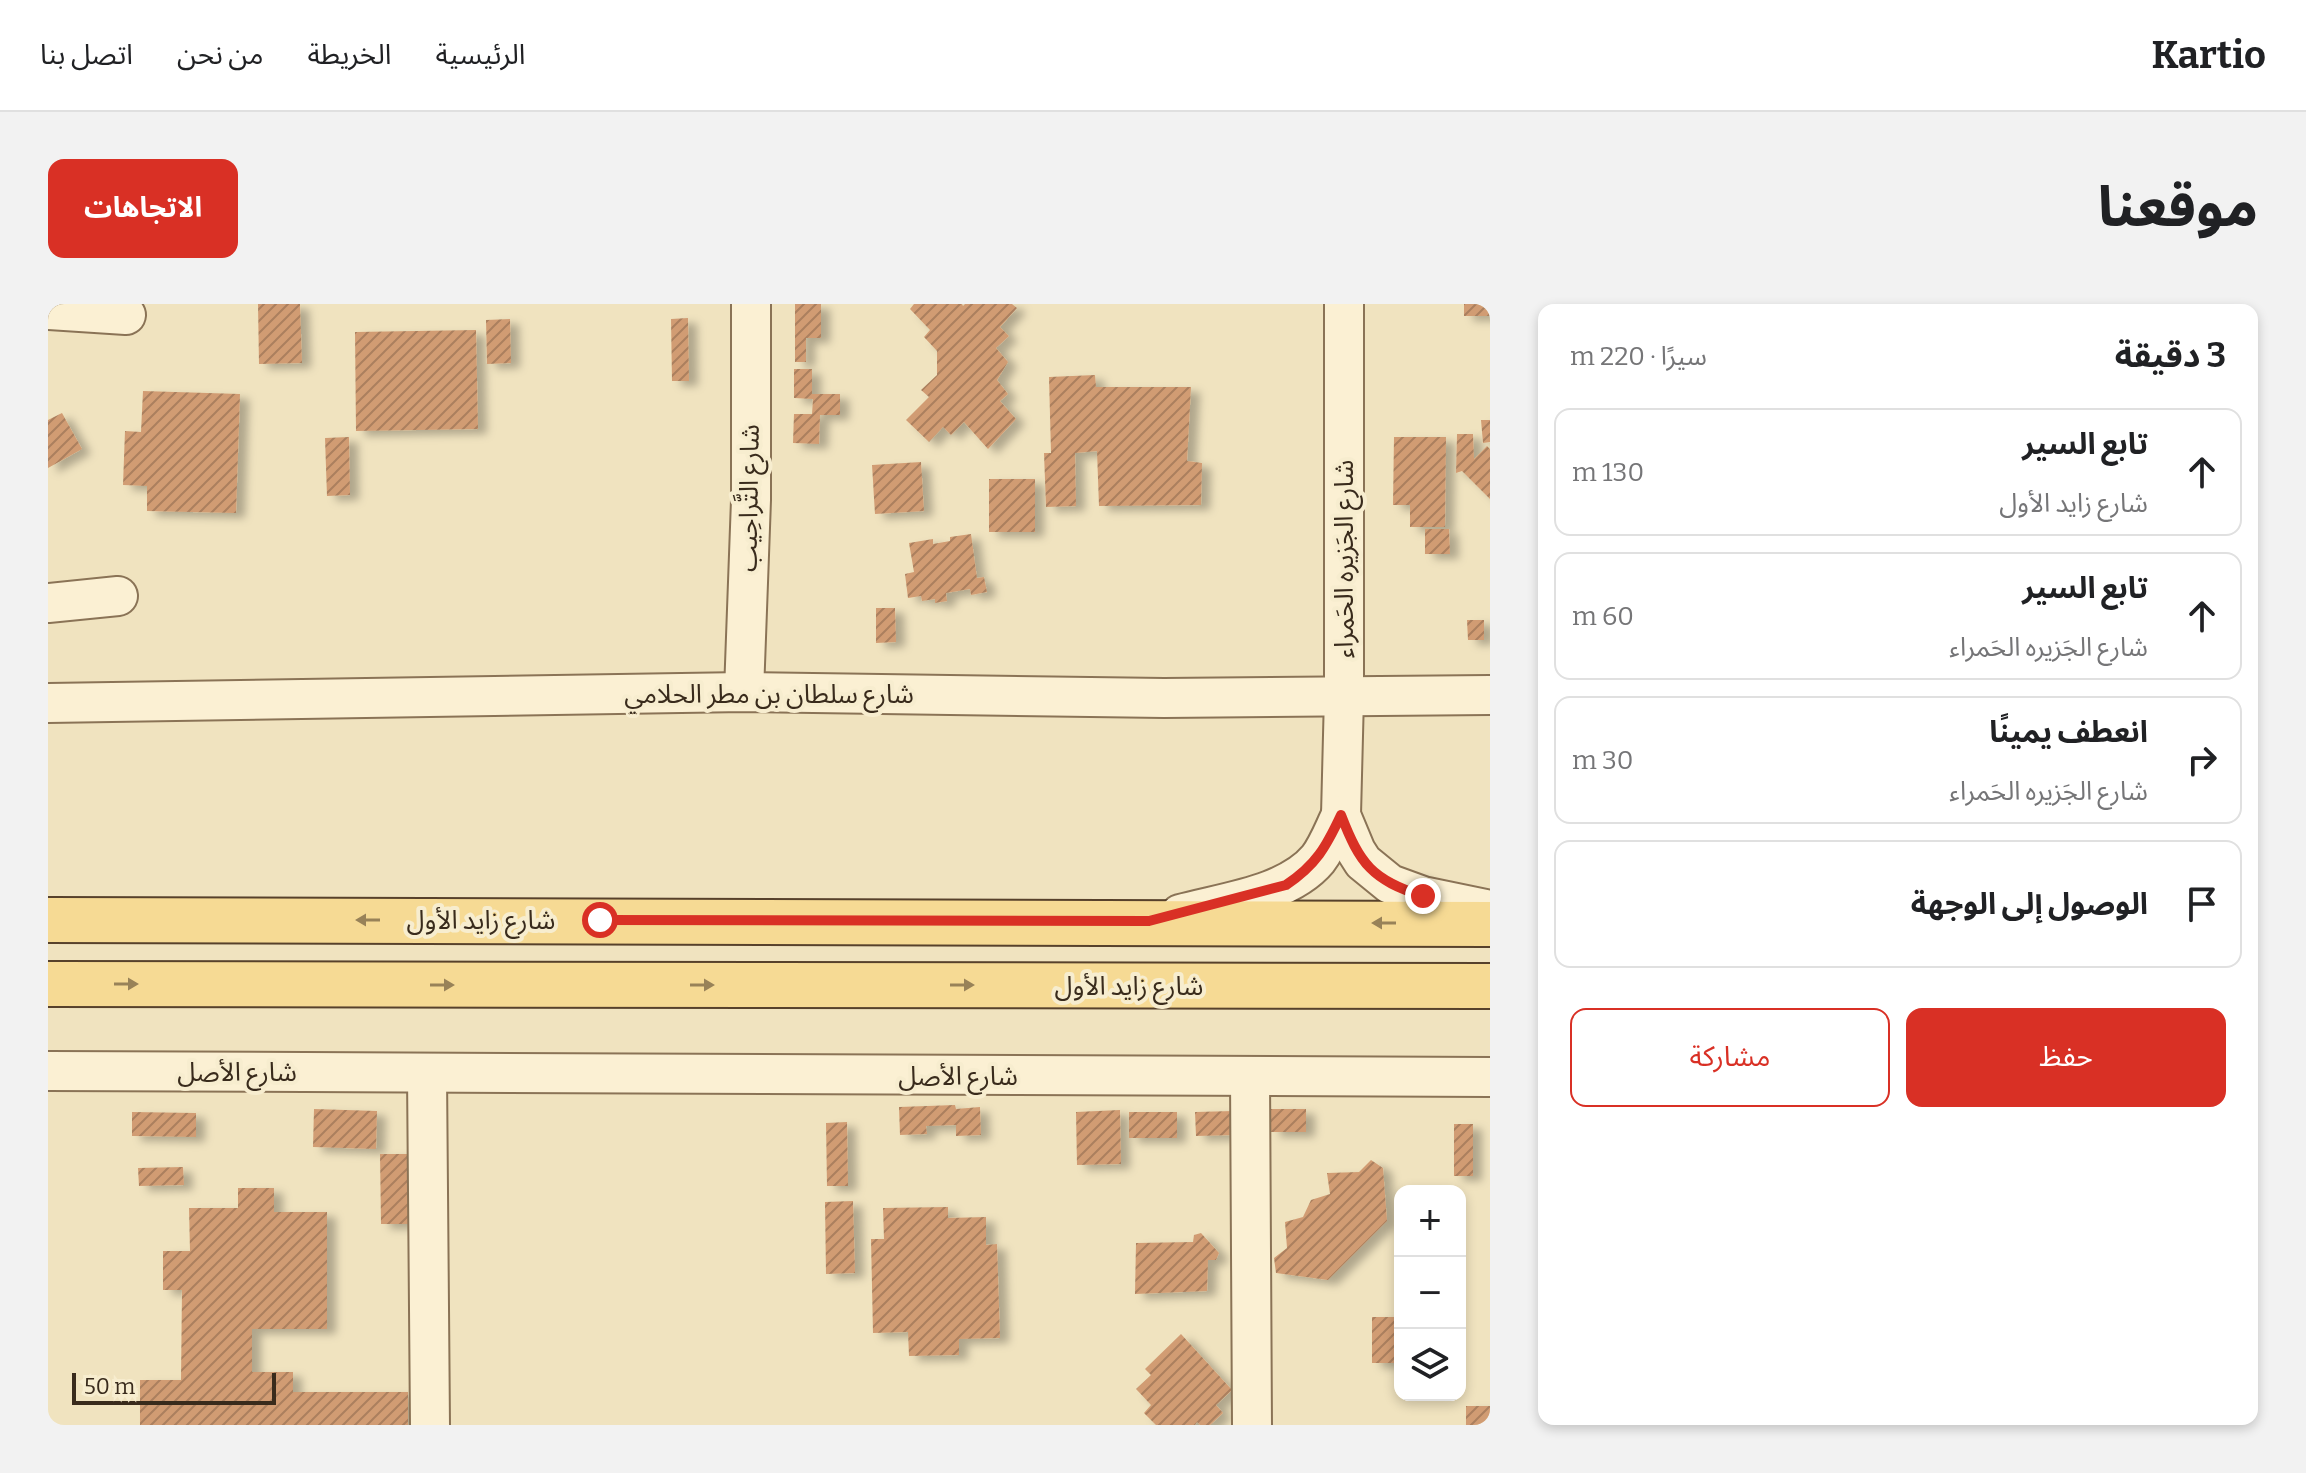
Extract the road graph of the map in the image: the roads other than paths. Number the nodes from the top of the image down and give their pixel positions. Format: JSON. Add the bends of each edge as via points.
{"nodes":[{"id":1,"x":751,"y":304,"type":"edge"},
{"id":2,"x":1344,"y":304,"type":"edge"},
{"id":3,"x":48,"y":310,"type":"edge"},
{"id":4,"x":126,"y":315,"type":"dead end"},
{"id":5,"x":118,"y":596,"type":"dead end"},
{"id":6,"x":48,"y":603,"type":"edge"},
{"id":7,"x":744,"y":692,"type":"junction"},
{"id":8,"x":1490,"y":695,"type":"edge"},
{"id":9,"x":1344,"y":696,"type":"junction"},
{"id":10,"x":48,"y":703,"type":"edge"},
{"id":11,"x":1341,"y":815,"type":"junction"},
{"id":12,"x":48,"y":909,"type":"edge"},
{"id":13,"x":1490,"y":910,"type":"edge"},
{"id":14,"x":48,"y":920,"type":"edge"},
{"id":15,"x":92,"y":920,"type":"junction"},
{"id":16,"x":1149,"y":921,"type":"junction"},
{"id":17,"x":1490,"y":924,"type":"edge"},
{"id":18,"x":48,"y":984,"type":"edge"},
{"id":19,"x":1490,"y":986,"type":"edge"},
{"id":20,"x":48,"y":1071,"type":"edge"},
{"id":21,"x":427,"y":1074,"type":"junction"},
{"id":22,"x":1250,"y":1077,"type":"junction"},
{"id":23,"x":1490,"y":1077,"type":"edge"},
{"id":24,"x":430,"y":1425,"type":"edge"},
{"id":25,"x":1252,"y":1425,"type":"edge"}],
"edges":[{"from":1,"to":7,"type":"street","name":"شارع التَّراحِيب"},
{"from":2,"to":9,"type":"street","name":"شارع الجَزيره الحَمراء"},
{"from":3,"to":4,"type":"street"},
{"from":5,"to":6,"type":"street"},
{"from":7,"to":9,"type":"street","name":"شارع سلطان بن مطر الحلامي"},
{"from":7,"to":10,"type":"street","name":"شارع سلطان بن مطر الحلامي"},
{"from":8,"to":9,"type":"street","name":"شارع سلطان بن مطر الحلامي"},
{"from":9,"to":11,"type":"street","name":"شارع الجَزيره الحَمراء"},
{"from":11,"to":13,"type":"street","name":"شارع الجَزيره الحَمراء","via":[[1363,862],[1390,884]]},
{"from":11,"to":16,"type":"street","name":"شارع الجَزيره الحَمراء","via":[[1319,858],[1286,885]]},
{"from":12,"to":15,"type":"street"},
{"from":14,"to":15,"type":"main road","name":"شارع زايد الأول"},
{"from":16,"to":15,"type":"main road","name":"شارع زايد الأول","one_way":true},
{"from":17,"to":16,"type":"main road","name":"شارع زايد الأول","one_way":true},
{"from":18,"to":19,"type":"main road","name":"شارع زايد الأول","one_way":true},
{"from":20,"to":21,"type":"street","name":"شارع الأصل"},
{"from":21,"to":22,"type":"street","name":"شارع الأصل"},
{"from":21,"to":24,"type":"street"},
{"from":22,"to":23,"type":"street","name":"شارع الأصل"},
{"from":22,"to":25,"type":"street"}]}
